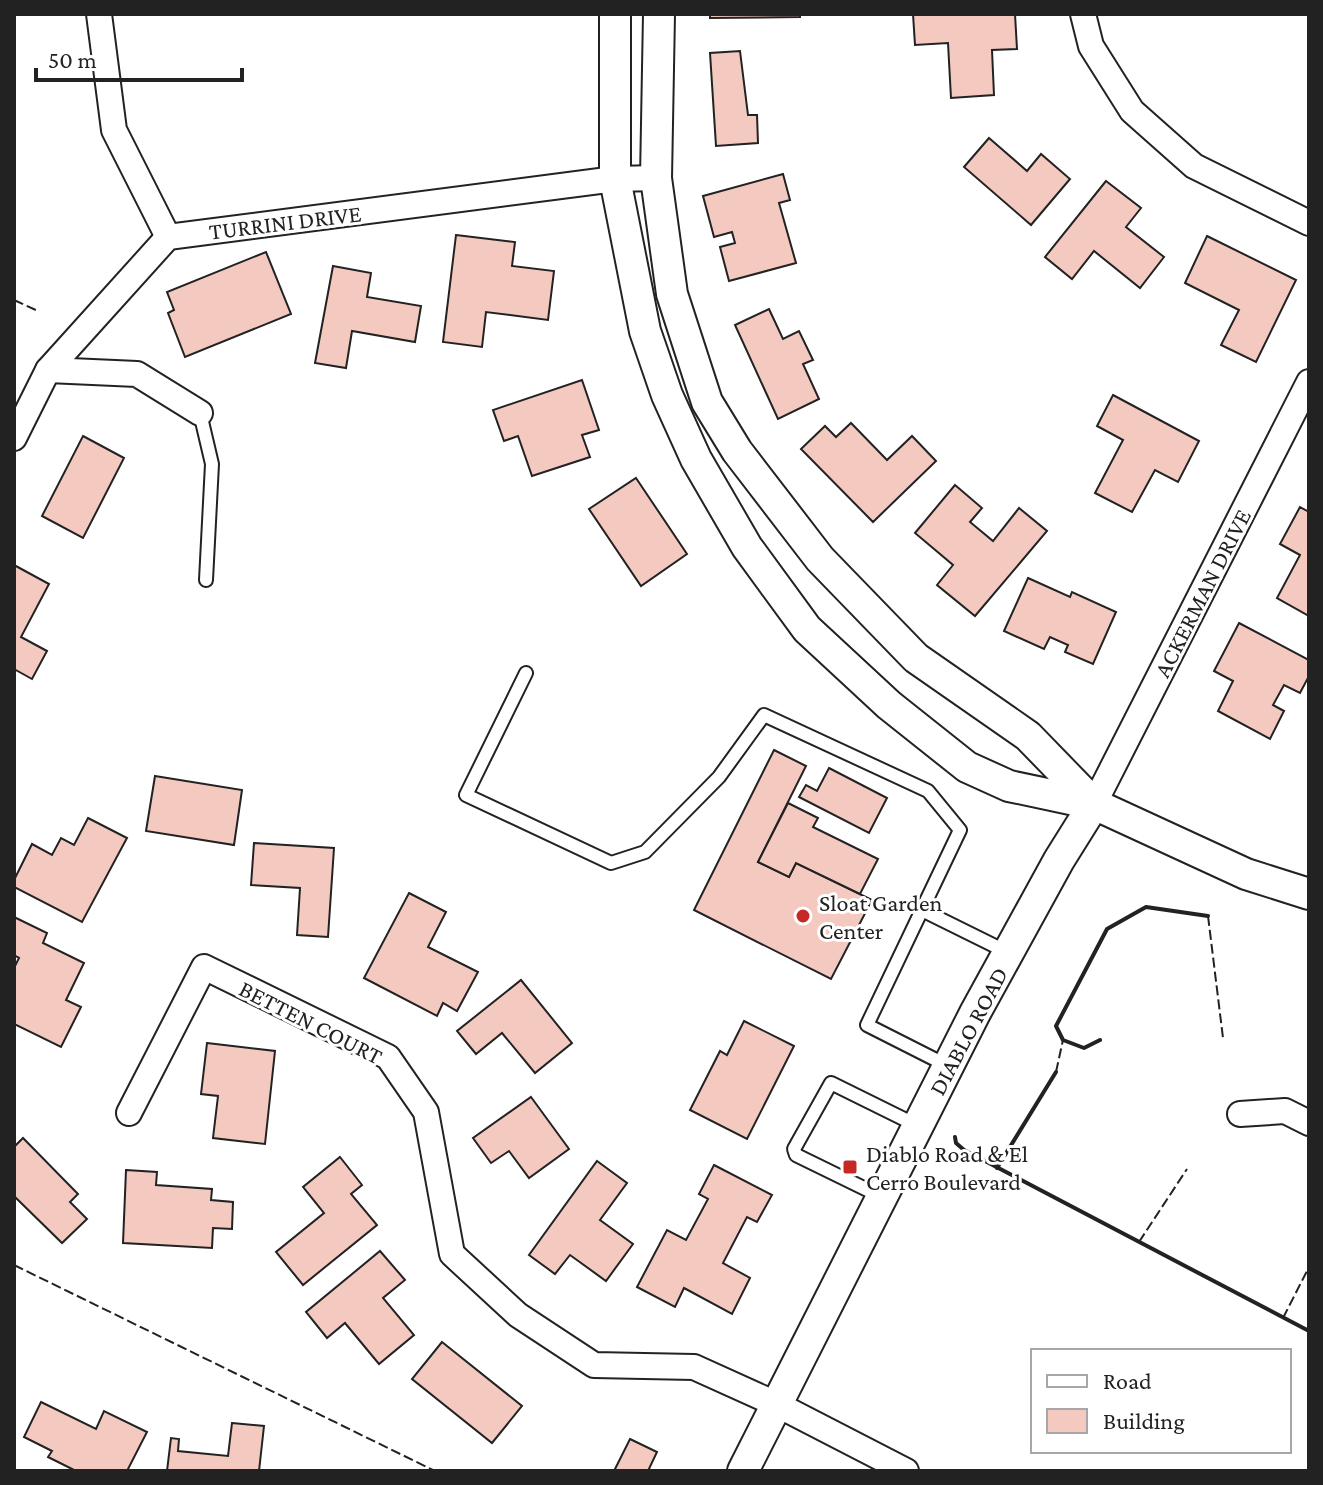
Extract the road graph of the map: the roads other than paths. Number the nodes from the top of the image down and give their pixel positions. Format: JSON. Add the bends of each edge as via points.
{"nodes":[{"id":1,"x":99,"y":14,"type":"edge"},
{"id":2,"x":615,"y":14,"type":"edge"},
{"id":3,"x":659,"y":14,"type":"edge"},
{"id":4,"x":1083,"y":14,"type":"edge"},
{"id":5,"x":656,"y":178,"type":"junction"},
{"id":6,"x":615,"y":179,"type":"junction"},
{"id":7,"x":1309,"y":223,"type":"edge"},
{"id":8,"x":168,"y":237,"type":"junction"},
{"id":9,"x":48,"y":370,"type":"junction"},
{"id":10,"x":1309,"y":382,"type":"edge"},
{"id":11,"x":200,"y":413,"type":"joint"},
{"id":12,"x":14,"y":438,"type":"edge"},
{"id":13,"x":206,"y":580,"type":"dead end"},
{"id":14,"x":526,"y":673,"type":"dead end"},
{"id":15,"x":1094,"y":804,"type":"junction"},
{"id":16,"x":1309,"y":894,"type":"edge"},
{"id":17,"x":922,"y":910,"type":"junction"},
{"id":18,"x":1009,"y":953,"type":"junction"},
{"id":19,"x":948,"y":1066,"type":"junction"},
{"id":20,"x":129,"y":1113,"type":"dead end"},
{"id":21,"x":1240,"y":1114,"type":"dead end"},
{"id":22,"x":1309,"y":1123,"type":"edge"},
{"id":23,"x":919,"y":1127,"type":"junction"},
{"id":24,"x":883,"y":1197,"type":"junction"},
{"id":25,"x":778,"y":1405,"type":"junction"},
{"id":26,"x":743,"y":1471,"type":"edge"},
{"id":27,"x":906,"y":1471,"type":"edge"}],
"edges":[{"from":1,"to":8,"type":"street","via":[[114,130]]},
{"from":2,"to":6,"type":"street"},
{"from":3,"to":5,"type":"street"},
{"from":4,"to":7,"type":"street","via":[[1091,46],[1132,111],[1194,166]]},
{"from":5,"to":6,"type":"street","name":"TURRINI DRIVE"},
{"from":5,"to":15,"type":"street","via":[[672,294],[707,402],[737,451],[820,559],[916,658],[1028,736]]},
{"from":6,"to":8,"type":"street","name":"TURRINI DRIVE"},
{"from":6,"to":15,"type":"street","via":[[645,331],[667,395],[721,504],[784,599],[807,629],[889,705],[967,767],[1009,786]]},
{"from":8,"to":9,"type":"street"},
{"from":9,"to":11,"type":"street","via":[[137,374]]},
{"from":9,"to":12,"type":"street"},
{"from":10,"to":15,"type":"street","name":"ACKERMAN DRIVE"},
{"from":11,"to":13,"type":"lane","via":[[212,464]]},
{"from":14,"to":17,"type":"lane","via":[[466,795],[611,863],[645,852],[719,777],[764,715],[928,791],[960,830]]},
{"from":15,"to":16,"type":"street","via":[[1246,874]]},
{"from":15,"to":18,"type":"street","name":"DIABLO ROAD"},
{"from":17,"to":18,"type":"lane"},
{"from":17,"to":19,"type":"lane","via":[[867,1025]]},
{"from":18,"to":19,"type":"street","name":"DIABLO ROAD"},
{"from":19,"to":23,"type":"street","name":"DIABLO ROAD"},
{"from":20,"to":25,"type":"street","name":"BETTEN COURT","via":[[204,967],[388,1057],[426,1112],[452,1254],[518,1315],[594,1365],[694,1367]]},
{"from":21,"to":22,"type":"street","via":[[1285,1111]]},
{"from":23,"to":24,"type":"street","name":"DIABLO ROAD"},
{"from":23,"to":24,"type":"lane","via":[[831,1083],[794,1149],[796,1155]]},
{"from":24,"to":25,"type":"street","name":"DIABLO ROAD"},
{"from":25,"to":26,"type":"street","name":"DIABLO ROAD"},
{"from":25,"to":27,"type":"street"}]}
